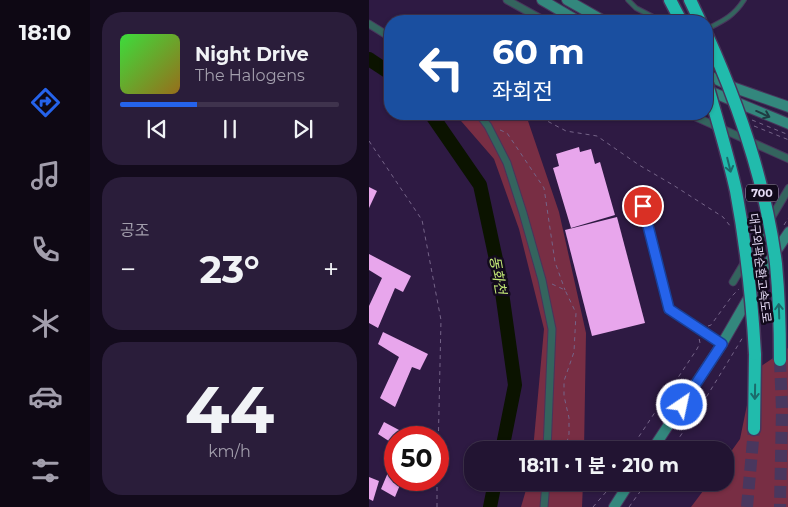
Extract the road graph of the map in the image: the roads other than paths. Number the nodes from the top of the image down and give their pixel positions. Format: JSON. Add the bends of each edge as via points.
{"nodes":[{"id":1,"x":507,"y":0,"type":"edge"},
{"id":2,"x":542,"y":0,"type":"edge"},
{"id":3,"x":628,"y":0,"type":"edge"},
{"id":4,"x":670,"y":0,"type":"edge"},
{"id":5,"x":744,"y":0,"type":"edge"},
{"id":6,"x":574,"y":2,"type":"edge"},
{"id":7,"x":692,"y":3,"type":"edge"},
{"id":8,"x":534,"y":15,"type":"edge"},
{"id":9,"x":568,"y":15,"type":"edge"},
{"id":10,"x":595,"y":15,"type":"edge"},
{"id":11,"x":649,"y":15,"type":"edge"},
{"id":12,"x":678,"y":15,"type":"edge"},
{"id":13,"x":697,"y":15,"type":"edge"},
{"id":14,"x":369,"y":24,"type":"edge"},
{"id":15,"x":713,"y":26,"type":"edge"},
{"id":16,"x":384,"y":34,"type":"edge"},
{"id":17,"x":713,"y":48,"type":"edge"},
{"id":18,"x":713,"y":78,"type":"edge"},
{"id":19,"x":713,"y":93,"type":"edge"},
{"id":20,"x":713,"y":106,"type":"edge"},
{"id":21,"x":788,"y":107,"type":"edge"},
{"id":22,"x":484,"y":120,"type":"edge"},
{"id":23,"x":702,"y":120,"type":"edge"},
{"id":24,"x":787,"y":124,"type":"edge"},
{"id":25,"x":788,"y":160,"type":"edge"},
{"id":26,"x":788,"y":188,"type":"edge"},
{"id":27,"x":643,"y":206,"type":"dead end"},
{"id":28,"x":788,"y":232,"type":"edge"},
{"id":29,"x":733,"y":282,"type":"dead end"},
{"id":30,"x":722,"y":344,"type":"junction"},
{"id":31,"x":780,"y":360,"type":"tunnel mouth"},
{"id":32,"x":754,"y":429,"type":"tunnel mouth"},
{"id":33,"x":547,"y":441,"type":"edge"},
{"id":34,"x":658,"y":441,"type":"edge"},
{"id":35,"x":545,"y":491,"type":"edge"},
{"id":36,"x":624,"y":491,"type":"edge"},
{"id":37,"x":544,"y":507,"type":"edge"},
{"id":38,"x":614,"y":507,"type":"edge"}],
"edges":[{"from":1,"to":8,"type":"street"},
{"from":2,"to":9,"type":"main road"},
{"from":3,"to":11,"type":"lane"},
{"from":4,"to":12,"type":"highway"},
{"from":5,"to":15,"type":"lane","via":[[738,10]]},
{"from":6,"to":10,"type":"main road"},
{"from":7,"to":13,"type":"highway"},
{"from":14,"to":16,"type":"street"},
{"from":31,"to":17,"type":"highway","name":"대구외곽순환고속도로","number":"700","one_way":true,"bridge":true,"via":[[778,291],[767,212],[742,122]]},
{"from":18,"to":21,"type":"main road"},
{"from":19,"to":24,"type":"main road","one_way":true},
{"from":20,"to":32,"type":"highway","name":"대구외곽순환고속도로","number":"700","one_way":true,"bridge":true,"via":[[735,190],[752,303]]},
{"from":22,"to":33,"type":"street","via":[[507,163],[542,280],[552,329]]},
{"from":23,"to":25,"type":"street"},
{"from":26,"to":29,"type":"street"},
{"from":27,"to":30,"type":"street","via":[[669,309]]},
{"from":28,"to":30,"type":"main road"},
{"from":30,"to":34,"type":"main road"},
{"from":35,"to":37,"type":"street"},
{"from":36,"to":38,"type":"main road"}]}
